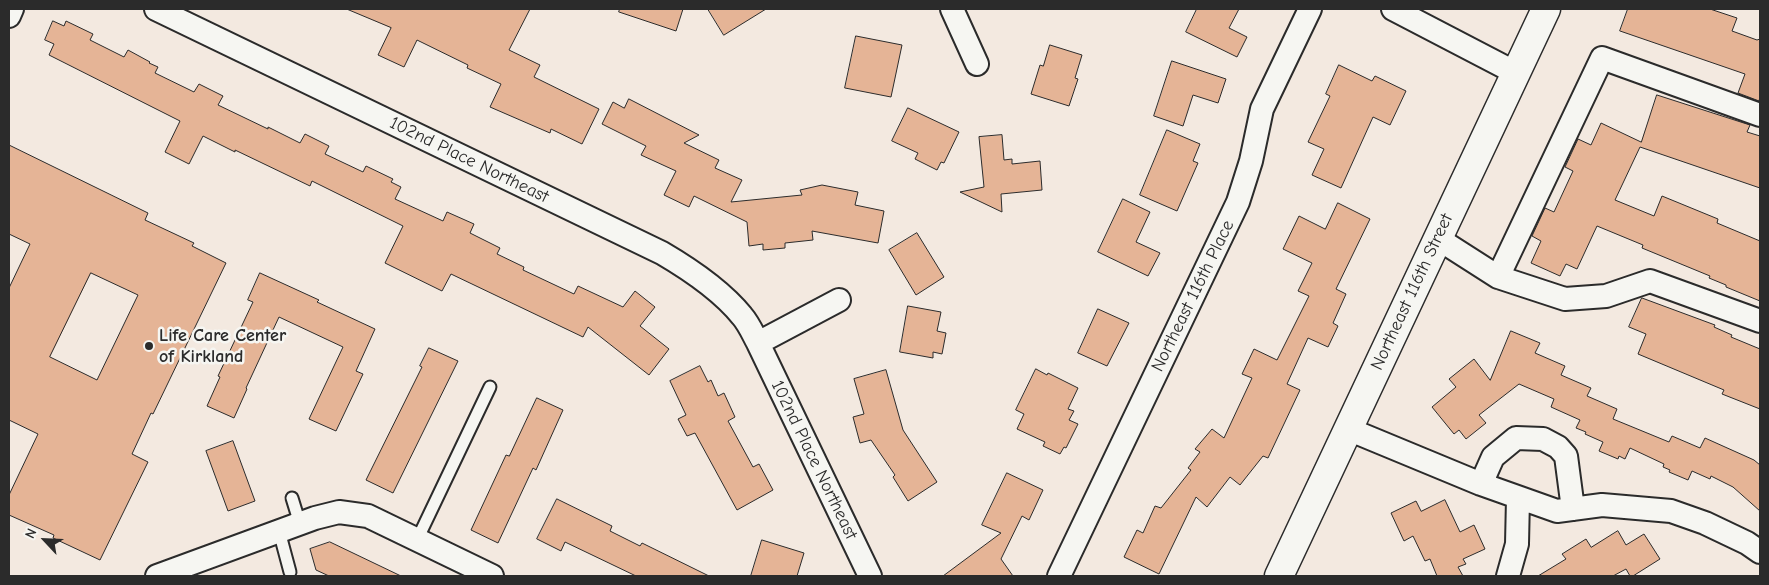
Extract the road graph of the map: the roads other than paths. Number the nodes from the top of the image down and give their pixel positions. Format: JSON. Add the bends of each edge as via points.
{"nodes":[{"id":1,"x":12,"y":9,"type":"edge"},
{"id":2,"x":156,"y":9,"type":"edge"},
{"id":3,"x":952,"y":9,"type":"edge"},
{"id":4,"x":1310,"y":9,"type":"edge"},
{"id":5,"x":1393,"y":9,"type":"edge"},
{"id":6,"x":1546,"y":9,"type":"edge"},
{"id":7,"x":9,"y":16,"type":"edge"},
{"id":8,"x":977,"y":64,"type":"dead end"},
{"id":9,"x":1516,"y":74,"type":"junction"},
{"id":10,"x":1760,"y":115,"type":"edge"},
{"id":11,"x":1437,"y":238,"type":"junction"},
{"id":12,"x":1498,"y":277,"type":"junction"},
{"id":13,"x":839,"y":300,"type":"dead end"},
{"id":14,"x":1760,"y":321,"type":"edge"},
{"id":15,"x":758,"y":343,"type":"junction"},
{"id":16,"x":490,"y":386,"type":"dead end"},
{"id":17,"x":1348,"y":429,"type":"junction"},
{"id":18,"x":1481,"y":484,"type":"junction"},
{"id":19,"x":292,"y":498,"type":"dead end"},
{"id":20,"x":1518,"y":498,"type":"junction"},
{"id":21,"x":1573,"y":509,"type":"junction"},
{"id":22,"x":300,"y":524,"type":"junction"},
{"id":23,"x":279,"y":531,"type":"junction"},
{"id":24,"x":417,"y":540,"type":"junction"},
{"id":25,"x":1760,"y":552,"type":"edge"},
{"id":26,"x":290,"y":572,"type":"dead end"},
{"id":27,"x":157,"y":576,"type":"edge"},
{"id":28,"x":492,"y":576,"type":"edge"},
{"id":29,"x":870,"y":576,"type":"edge"},
{"id":30,"x":1059,"y":576,"type":"edge"},
{"id":31,"x":1279,"y":576,"type":"edge"},
{"id":32,"x":1508,"y":576,"type":"edge"}],
"edges":[{"from":1,"to":7,"type":"street"},
{"from":2,"to":15,"type":"street","name":"102nd Place Northeast","via":[[662,253],[717,290],[743,316]]},
{"from":3,"to":8,"type":"street"},
{"from":4,"to":30,"type":"street","name":"Northeast 116th Place","via":[[1262,109],[1238,202]]},
{"from":5,"to":9,"type":"street"},
{"from":6,"to":9,"type":"street","name":"Northeast 116th Street"},
{"from":9,"to":11,"type":"street","name":"Northeast 116th Street"},
{"from":10,"to":12,"type":"street","via":[[1602,58]]},
{"from":11,"to":12,"type":"street"},
{"from":11,"to":17,"type":"street","name":"Northeast 116th Street"},
{"from":12,"to":14,"type":"street","via":[[1565,299],[1606,296],[1650,281]]},
{"from":13,"to":15,"type":"street"},
{"from":15,"to":29,"type":"street","name":"102nd Place Northeast"},
{"from":16,"to":24,"type":"lane"},
{"from":17,"to":18,"type":"street"},
{"from":17,"to":31,"type":"street","name":"Northeast 116th Street"},
{"from":18,"to":20,"type":"street"},
{"from":18,"to":21,"type":"street","via":[[1493,457],[1516,438],[1543,439],[1566,456]]},
{"from":19,"to":22,"type":"lane"},
{"from":20,"to":21,"type":"street","via":[[1558,511]]},
{"from":20,"to":32,"type":"street","via":[[1517,544]]},
{"from":21,"to":25,"type":"street","via":[[1602,506],[1671,511],[1705,523]]},
{"from":22,"to":23,"type":"street"},
{"from":22,"to":24,"type":"street","via":[[339,512],[368,516]]},
{"from":23,"to":26,"type":"lane"},
{"from":23,"to":27,"type":"street"},
{"from":24,"to":28,"type":"street"}]}
